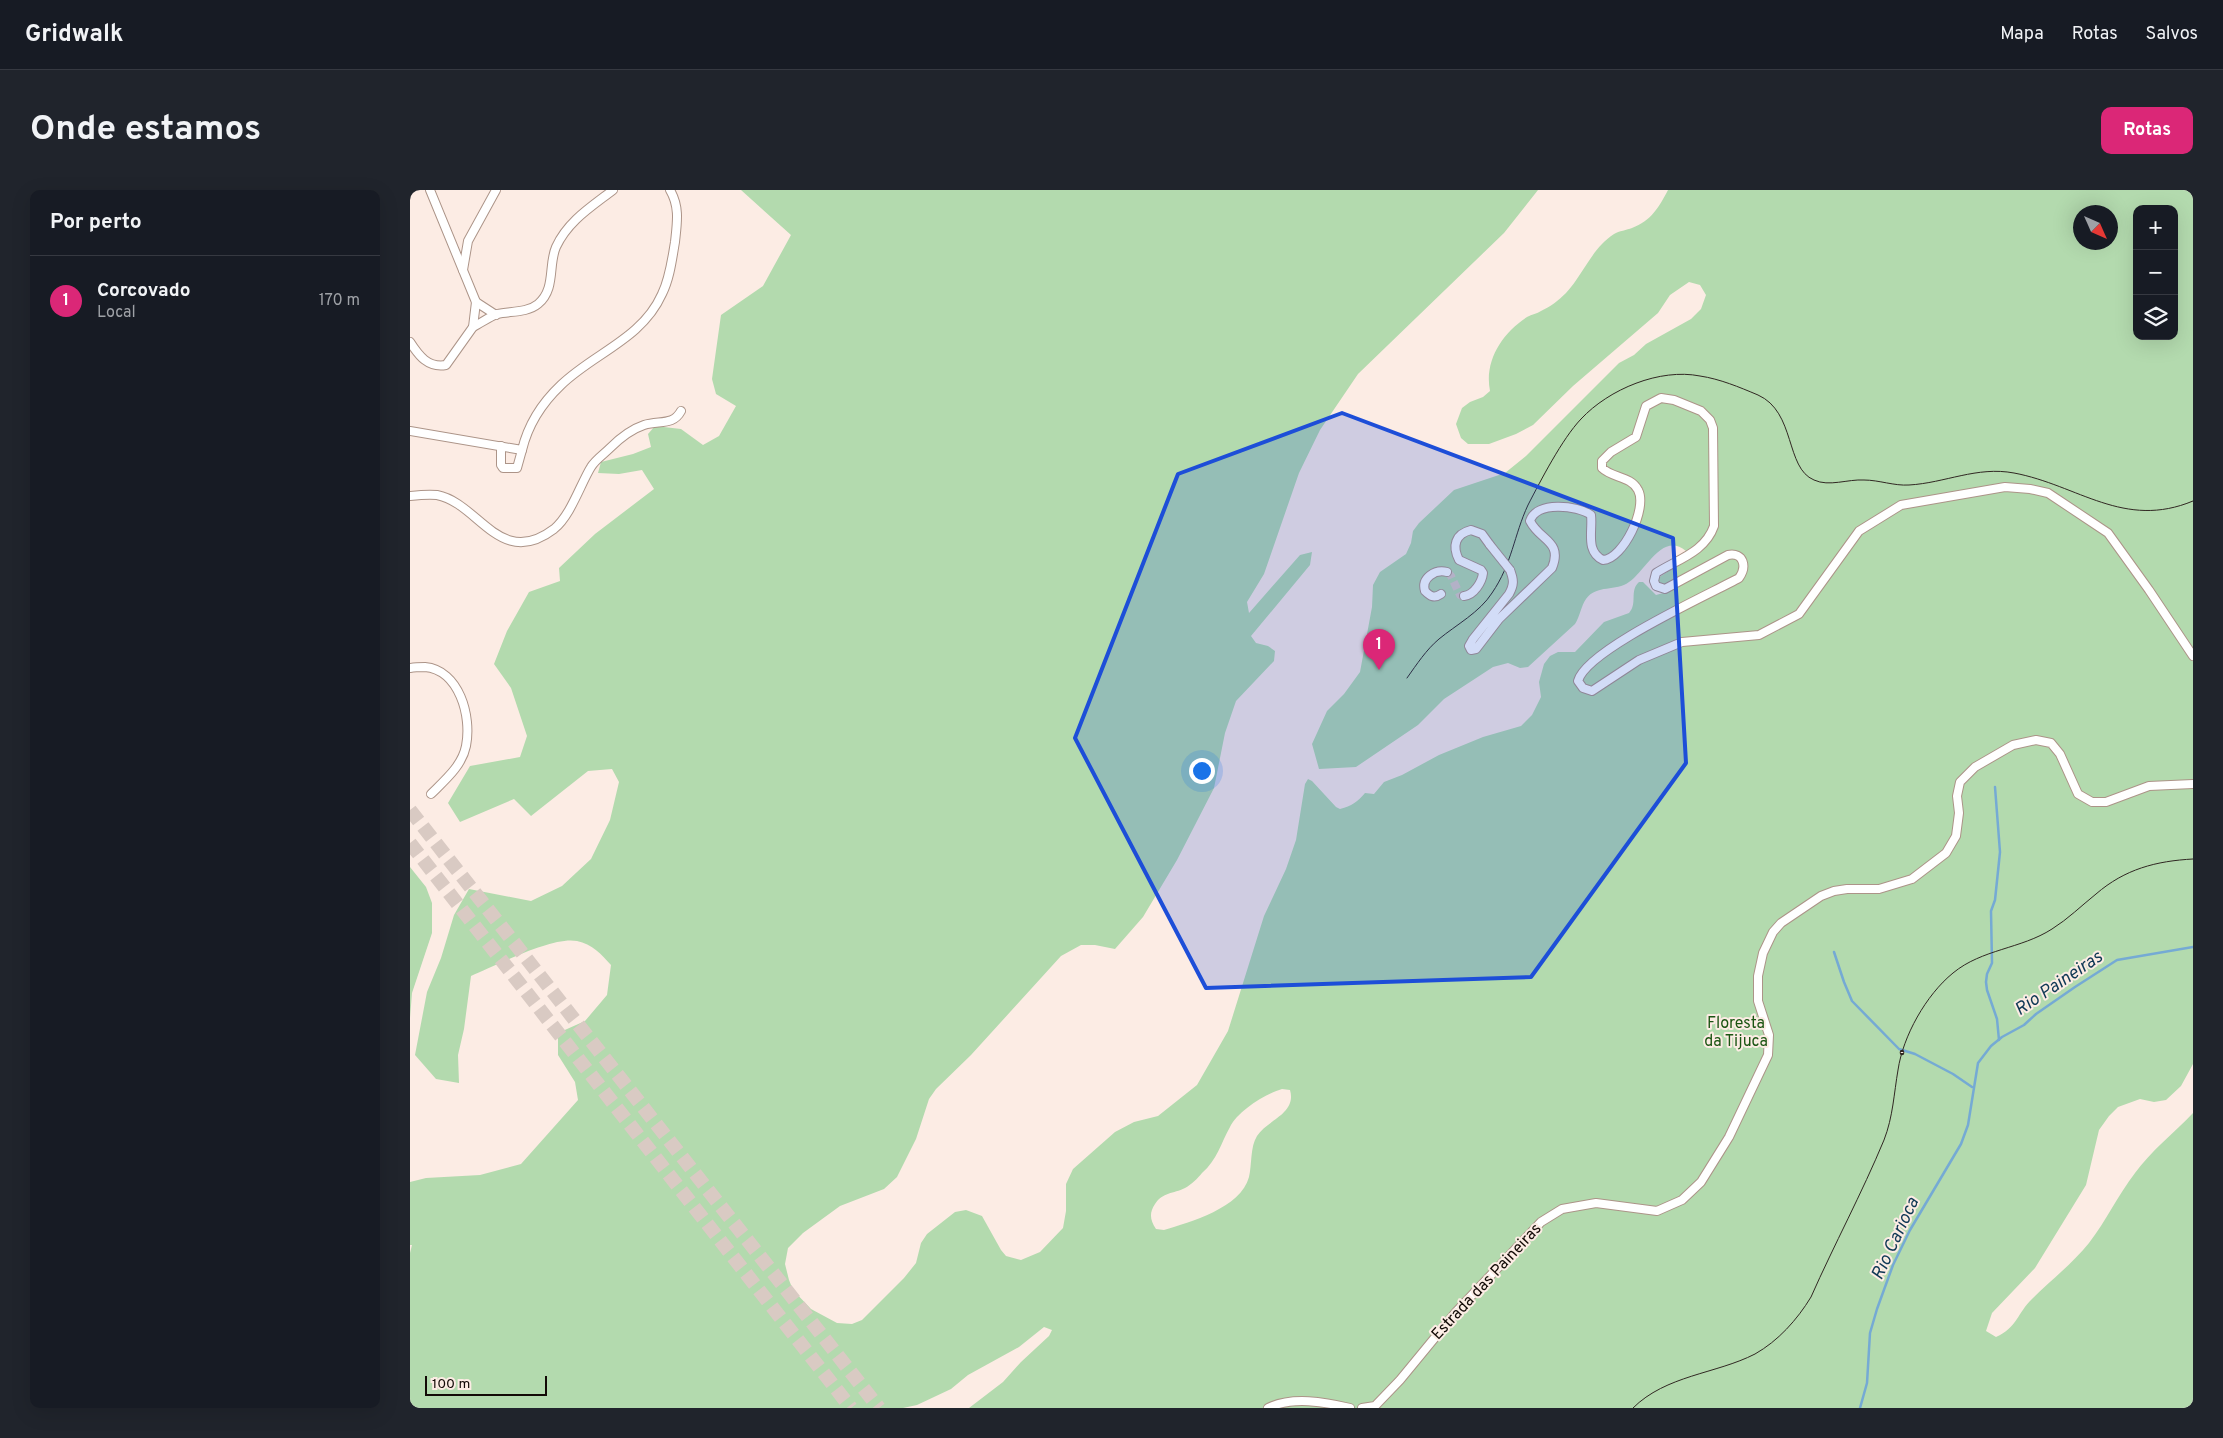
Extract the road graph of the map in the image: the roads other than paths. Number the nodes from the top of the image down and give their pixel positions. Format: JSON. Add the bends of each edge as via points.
{"nodes":[{"id":1,"x":430,"y":190,"type":"edge"},
{"id":2,"x":496,"y":190,"type":"edge"},
{"id":3,"x":613,"y":190,"type":"edge"},
{"id":4,"x":670,"y":190,"type":"edge"},
{"id":5,"x":468,"y":241,"type":"junction"},
{"id":6,"x":451,"y":245,"type":"junction"},
{"id":7,"x":462,"y":271,"type":"junction"},
{"id":8,"x":476,"y":302,"type":"junction"},
{"id":9,"x":496,"y":315,"type":"junction"},
{"id":10,"x":473,"y":327,"type":"junction"},
{"id":11,"x":410,"y":342,"type":"edge"},
{"id":12,"x":681,"y":411,"type":"dead end"},
{"id":13,"x":410,"y":430,"type":"edge"},
{"id":14,"x":502,"y":446,"type":"junction"},
{"id":15,"x":522,"y":450,"type":"junction"},
{"id":16,"x":410,"y":496,"type":"edge"},
{"id":17,"x":1447,"y":572,"type":"dead end"},
{"id":18,"x":1442,"y":594,"type":"dead end"},
{"id":19,"x":1464,"y":596,"type":"dead end"},
{"id":20,"x":2193,"y":656,"type":"edge"},
{"id":21,"x":410,"y":668,"type":"edge"},
{"id":22,"x":2193,"y":784,"type":"edge"},
{"id":23,"x":431,"y":794,"type":"dead end"},
{"id":24,"x":1268,"y":1408,"type":"edge"},
{"id":25,"x":1350,"y":1408,"type":"edge"},
{"id":26,"x":1362,"y":1408,"type":"edge"}],
"edges":[{"from":1,"to":6,"type":"street"},
{"from":2,"to":5,"type":"street"},
{"from":3,"to":9,"type":"street","via":[[566,228],[555,249],[546,294],[537,305]]},
{"from":4,"to":15,"type":"street","via":[[676,199],[678,217],[671,266],[662,294],[634,333],[561,385],[538,412]]},
{"from":5,"to":6,"type":"street"},
{"from":5,"to":7,"type":"street"},
{"from":6,"to":7,"type":"street"},
{"from":7,"to":8,"type":"street"},
{"from":8,"to":9,"type":"street"},
{"from":8,"to":10,"type":"street"},
{"from":9,"to":10,"type":"street"},
{"from":10,"to":11,"type":"street","via":[[446,365],[428,363]]},
{"from":12,"to":16,"type":"street","via":[[677,418],[644,425],[619,439],[592,465],[571,506],[555,528],[537,538],[519,542],[497,535],[438,495]]},
{"from":13,"to":14,"type":"street"},
{"from":14,"to":15,"type":"street"},
{"from":14,"to":15,"type":"street","via":[[503,468],[517,468]]},
{"from":17,"to":18,"type":"street","via":[[1428,576],[1424,583],[1425,591],[1431,596]]},
{"from":19,"to":20,"type":"street","bridge":true,"via":[[1469,596],[1477,587],[1483,573],[1459,560],[1455,551],[1455,542],[1471,530],[1482,534],[1510,570],[1514,586],[1473,639],[1469,646],[1471,650],[1476,649],[1499,619],[1552,568],[1557,557],[1554,548],[1530,522],[1536,511],[1582,509],[1591,515],[1590,542],[1595,554],[1609,560],[1620,552],[1640,513],[1639,490],[1632,482],[1607,472],[1602,468],[1602,461],[1610,452],[1636,437],[1646,406],[1661,398],[1701,411],[1714,428],[1714,526],[1702,547],[1656,573],[1656,586],[1665,589],[1728,555],[1740,556],[1743,573],[1739,578],[1659,617],[1598,658],[1580,674],[1578,681],[1583,688],[1592,691],[1639,660],[1682,642],[1759,635],[1799,614],[1859,531],[1901,505],[2006,487],[2048,493],[2108,534]]},
{"from":21,"to":23,"type":"street","via":[[436,668],[450,678],[460,694],[467,723],[466,746],[459,765]]},
{"from":22,"to":26,"type":"street","name":"Estrada das Paineiras","via":[[2149,786],[2106,802],[2092,802],[2078,794],[2060,754],[2051,743],[2036,740],[2013,745],[1975,767],[1960,782],[1956,836],[1946,853],[1912,879],[1879,889],[1834,890],[1772,932],[1758,976],[1758,1001],[1769,1035],[1768,1055],[1729,1137],[1701,1182],[1682,1200],[1657,1211],[1596,1203],[1562,1209],[1541,1222],[1456,1312],[1394,1386],[1374,1406]]},
{"from":24,"to":25,"type":"street","via":[[1293,1402],[1327,1402]]}]}
